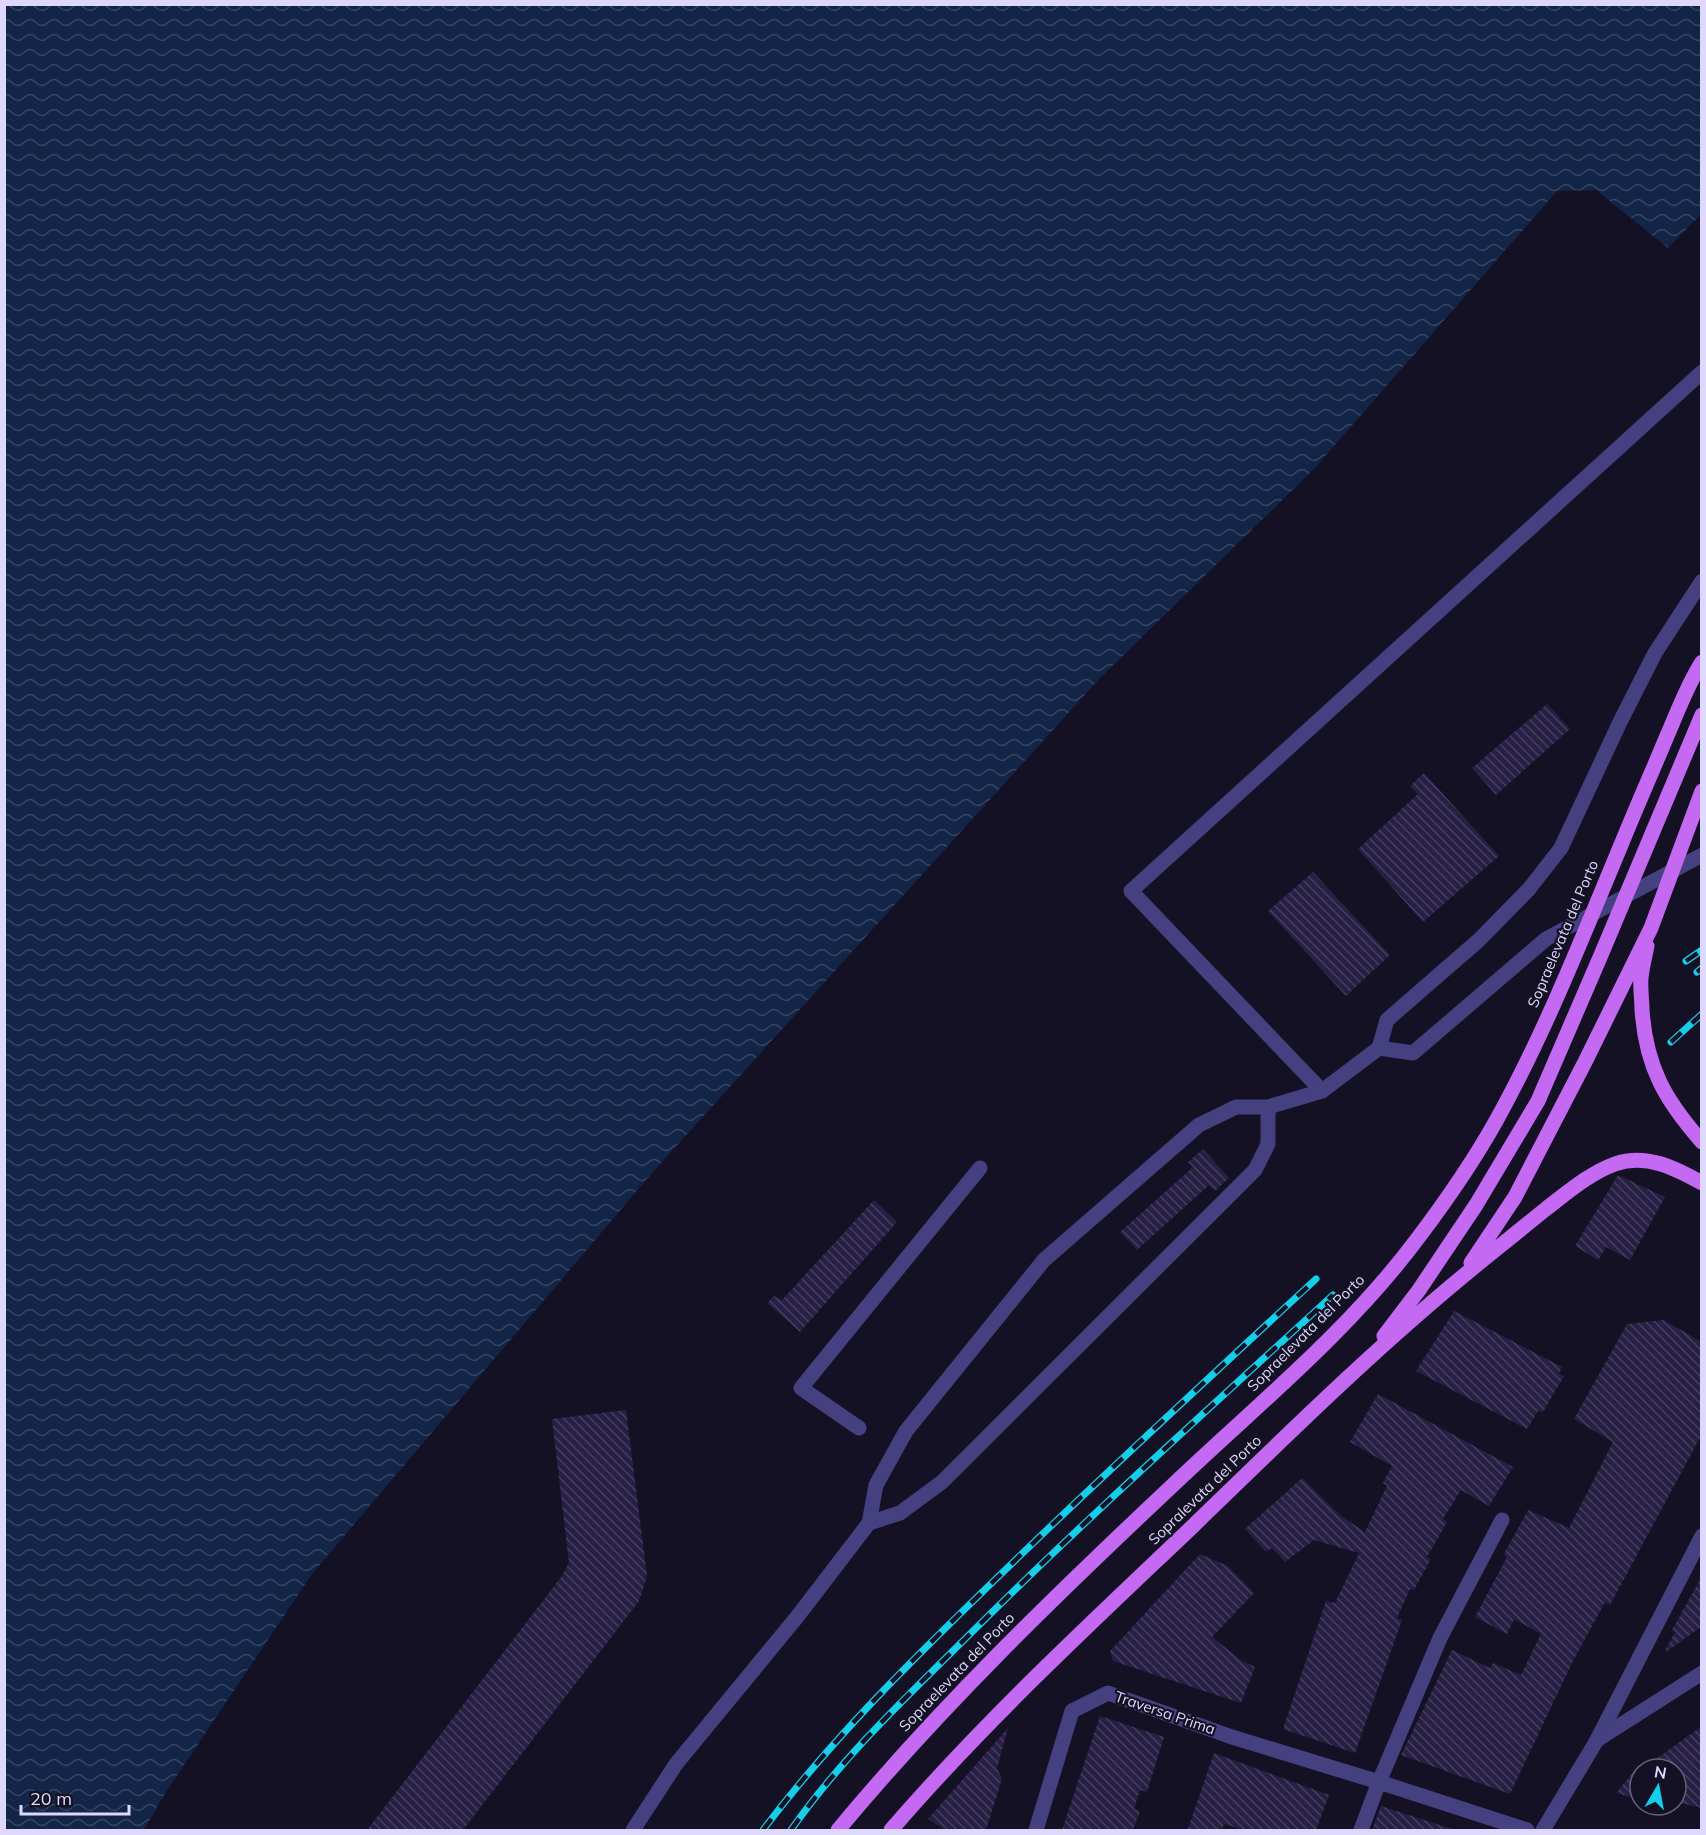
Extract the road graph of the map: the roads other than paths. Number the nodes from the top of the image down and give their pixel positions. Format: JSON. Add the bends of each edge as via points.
{"nodes":[{"id":1,"x":1701,"y":372,"type":"edge"},
{"id":2,"x":1701,"y":581,"type":"edge"},
{"id":3,"x":1701,"y":662,"type":"edge"},
{"id":4,"x":1701,"y":715,"type":"edge"},
{"id":5,"x":1701,"y":791,"type":"edge"},
{"id":6,"x":1701,"y":855,"type":"edge"},
{"id":7,"x":1651,"y":928,"type":"junction"},
{"id":8,"x":1379,"y":1048,"type":"junction"},
{"id":9,"x":1322,"y":1091,"type":"junction"},
{"id":10,"x":1268,"y":1107,"type":"junction"},
{"id":11,"x":1701,"y":1142,"type":"edge"},
{"id":12,"x":980,"y":1168,"type":"dead end"},
{"id":13,"x":1701,"y":1183,"type":"edge"},
{"id":14,"x":1460,"y":1278,"type":"junction"},
{"id":15,"x":1364,"y":1362,"type":"junction"},
{"id":16,"x":859,"y":1428,"type":"dead end"},
{"id":17,"x":1502,"y":1520,"type":"dead end"},
{"id":18,"x":869,"y":1523,"type":"junction"},
{"id":19,"x":1701,"y":1536,"type":"edge"},
{"id":20,"x":1701,"y":1673,"type":"edge"},
{"id":21,"x":1597,"y":1740,"type":"junction"},
{"id":22,"x":1379,"y":1782,"type":"junction"},
{"id":23,"x":633,"y":1830,"type":"edge"},
{"id":24,"x":838,"y":1830,"type":"edge"},
{"id":25,"x":891,"y":1830,"type":"edge"},
{"id":26,"x":1036,"y":1830,"type":"edge"},
{"id":27,"x":1361,"y":1830,"type":"edge"},
{"id":28,"x":1527,"y":1830,"type":"edge"},
{"id":29,"x":1543,"y":1830,"type":"edge"}],
"edges":[{"from":1,"to":9,"type":"street","via":[[1131,891]]},
{"from":2,"to":8,"type":"street","via":[[1655,652],[1561,848],[1529,889],[1479,940],[1387,1020]]},
{"from":3,"to":24,"type":"main road","name":"Sopraelevata del Porto","via":[[1528,1060],[1489,1133],[1416,1241],[1350,1318],[1173,1484],[960,1693]]},
{"from":4,"to":15,"type":"main road","via":[[1538,1101],[1476,1205]]},
{"from":5,"to":7,"type":"main road"},
{"from":6,"to":8,"type":"street","via":[[1546,939],[1413,1053]]},
{"from":7,"to":11,"type":"main road","via":[[1640,980],[1649,1059],[1680,1117]]},
{"from":7,"to":14,"type":"main road","via":[[1515,1197]]},
{"from":8,"to":9,"type":"street"},
{"from":9,"to":10,"type":"street"},
{"from":10,"to":18,"type":"street","via":[[1268,1144],[1255,1170],[942,1482],[900,1513]]},
{"from":10,"to":18,"type":"street","via":[[1236,1107],[1199,1125],[1044,1260],[906,1431],[876,1485]]},
{"from":12,"to":16,"type":"street","via":[[801,1388]]},
{"from":13,"to":14,"type":"main road","via":[[1678,1169],[1655,1162],[1636,1159],[1615,1164],[1563,1196]]},
{"from":14,"to":15,"type":"main road"},
{"from":15,"to":25,"type":"main road","name":"Sopralevata del Porto","via":[[1007,1704]]},
{"from":17,"to":22,"type":"street","via":[[1440,1638]]},
{"from":18,"to":23,"type":"street","via":[[676,1764]]},
{"from":19,"to":21,"type":"street"},
{"from":20,"to":21,"type":"street"},
{"from":21,"to":29,"type":"street"},
{"from":22,"to":26,"type":"street","name":"Traversa Prima","via":[[1232,1737],[1108,1693],[1072,1711]]},
{"from":22,"to":27,"type":"street"},
{"from":22,"to":28,"type":"street","name":"Traversa Prima"}]}
